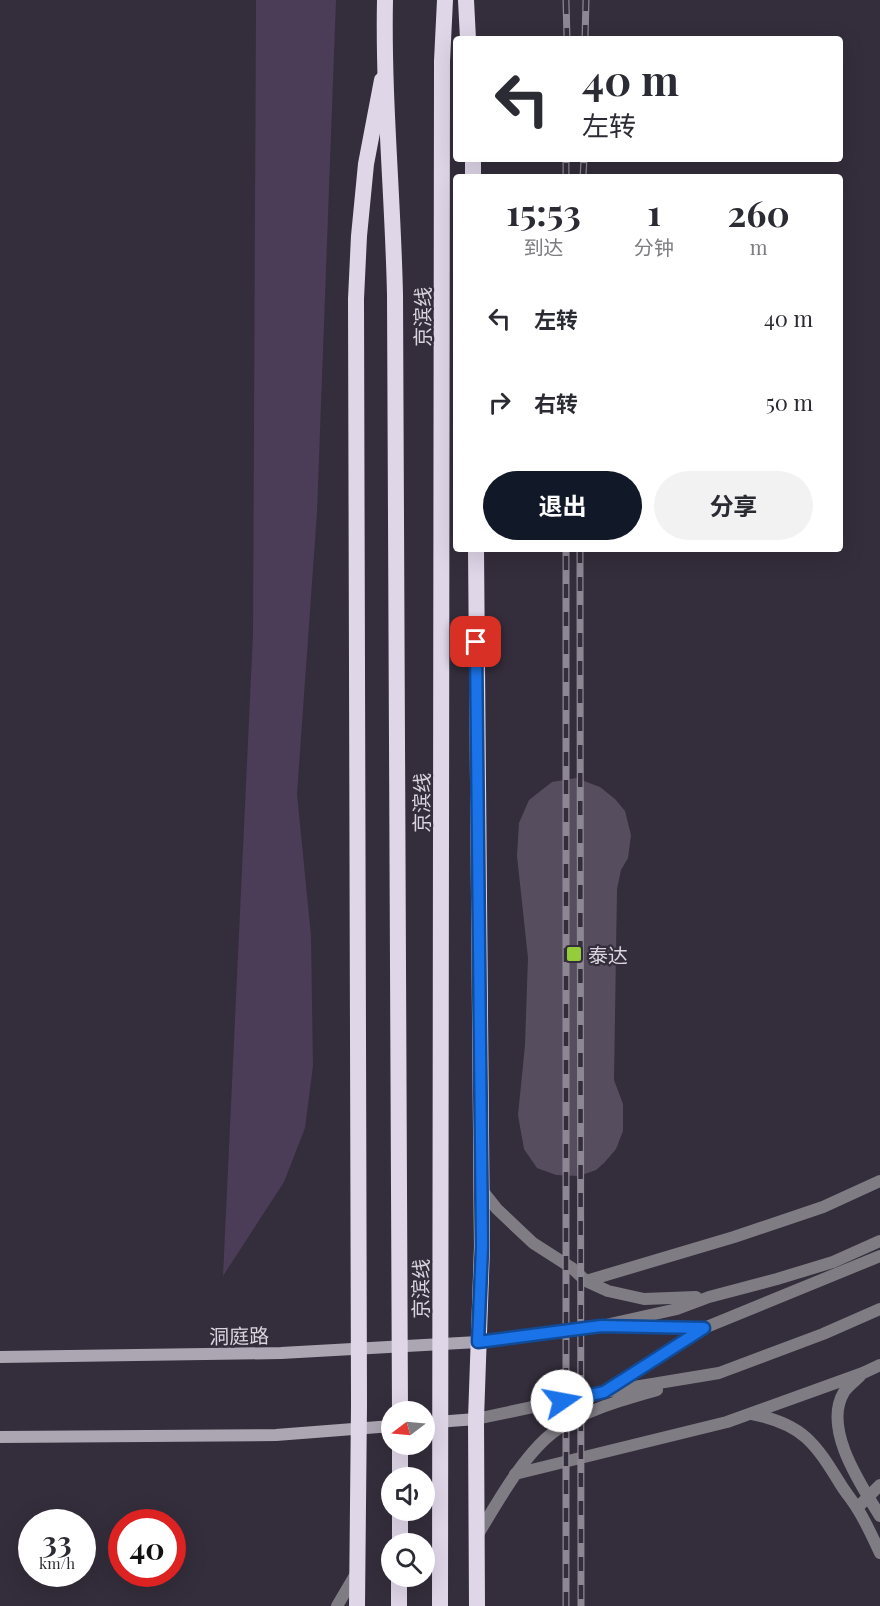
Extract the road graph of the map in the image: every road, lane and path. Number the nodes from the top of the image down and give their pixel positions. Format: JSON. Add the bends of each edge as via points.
{"nodes":[{"id":1,"x":385,"y":0,"type":"edge"},
{"id":2,"x":445,"y":0,"type":"edge"},
{"id":3,"x":465,"y":0,"type":"edge"},
{"id":4,"x":468,"y":36,"type":"edge"},
{"id":5,"x":384,"y":67,"type":"junction"},
{"id":6,"x":476,"y":552,"type":"edge"},
{"id":7,"x":880,"y":1181,"type":"edge"},
{"id":8,"x":481,"y":1188,"type":"junction"},
{"id":9,"x":880,"y":1241,"type":"edge"},
{"id":10,"x":880,"y":1256,"type":"edge"},
{"id":11,"x":586,"y":1281,"type":"junction"},
{"id":12,"x":709,"y":1297,"type":"junction"},
{"id":13,"x":880,"y":1309,"type":"edge"},
{"id":14,"x":601,"y":1326,"type":"junction"},
{"id":15,"x":704,"y":1328,"type":"junction"},
{"id":16,"x":478,"y":1342,"type":"junction"},
{"id":17,"x":358,"y":1349,"type":"junction"},
{"id":18,"x":0,"y":1358,"type":"edge"},
{"id":19,"x":880,"y":1365,"type":"edge"},
{"id":20,"x":719,"y":1373,"type":"junction"},
{"id":21,"x":863,"y":1373,"type":"junction"},
{"id":22,"x":604,"y":1392,"type":"junction"},
{"id":23,"x":400,"y":1401,"type":"edge"},
{"id":24,"x":751,"y":1413,"type":"junction"},
{"id":25,"x":476,"y":1419,"type":"junction"},
{"id":26,"x":435,"y":1422,"type":"edge"},
{"id":27,"x":381,"y":1427,"type":"edge"},
{"id":28,"x":358,"y":1428,"type":"junction"},
{"id":29,"x":0,"y":1437,"type":"edge"},
{"id":30,"x":515,"y":1474,"type":"junction"},
{"id":31,"x":880,"y":1485,"type":"edge"},
{"id":32,"x":868,"y":1497,"type":"junction"},
{"id":33,"x":857,"y":1508,"type":"junction"},
{"id":34,"x":880,"y":1516,"type":"edge"},
{"id":35,"x":477,"y":1536,"type":"junction"},
{"id":36,"x":880,"y":1553,"type":"edge"},
{"id":37,"x":358,"y":1570,"type":"junction"},
{"id":38,"x":399,"y":1587,"type":"edge"},
{"id":39,"x":337,"y":1606,"type":"edge"},
{"id":40,"x":357,"y":1606,"type":"edge"},
{"id":41,"x":399,"y":1606,"type":"edge"},
{"id":42,"x":440,"y":1606,"type":"edge"},
{"id":43,"x":477,"y":1606,"type":"edge"}],
"edges":[{"from":1,"to":5,"type":"highway","name":"京滨线","bridge":true},
{"from":2,"to":42,"type":"highway","name":"京滨线","bridge":true},
{"from":3,"to":4,"type":"highway"},
{"from":5,"to":17,"type":"highway","bridge":true,"via":[[366,164],[356,298]]},
{"from":5,"to":23,"type":"highway","name":"京滨线","bridge":true,"via":[[395,307]]},
{"from":6,"to":8,"type":"highway"},
{"from":7,"to":11,"type":"street","via":[[823,1207],[734,1238]]},
{"from":8,"to":11,"type":"street","via":[[533,1243]]},
{"from":8,"to":16,"type":"highway"},
{"from":9,"to":12,"type":"street","via":[[833,1262]]},
{"from":10,"to":15,"type":"street"},
{"from":11,"to":12,"type":"street","via":[[608,1291],[644,1299]]},
{"from":12,"to":14,"type":"street","via":[[677,1309]]},
{"from":13,"to":20,"type":"street"},
{"from":14,"to":15,"type":"street"},
{"from":14,"to":16,"type":"street"},
{"from":15,"to":22,"type":"street"},
{"from":16,"to":17,"type":"main road","name":"洞庭路"},
{"from":16,"to":25,"type":"highway"},
{"from":17,"to":18,"type":"main road","name":"洞庭路"},
{"from":17,"to":28,"type":"highway"},
{"from":19,"to":21,"type":"street"},
{"from":20,"to":22,"type":"street"},
{"from":20,"to":30,"type":"street","via":[[591,1411],[557,1430]]},
{"from":21,"to":24,"type":"street"},
{"from":21,"to":32,"type":"street","via":[[844,1392],[837,1411],[838,1430],[847,1457]]},
{"from":22,"to":25,"type":"street"},
{"from":24,"to":30,"type":"street"},
{"from":24,"to":33,"type":"street","via":[[774,1418],[810,1440]]},
{"from":25,"to":26,"type":"main road"},
{"from":25,"to":35,"type":"highway"},
{"from":27,"to":28,"type":"main road"},
{"from":28,"to":29,"type":"main road","via":[[276,1435]]},
{"from":28,"to":37,"type":"highway"},
{"from":30,"to":35,"type":"street"},
{"from":31,"to":32,"type":"street"},
{"from":32,"to":33,"type":"street"},
{"from":32,"to":34,"type":"street"},
{"from":33,"to":36,"type":"street"},
{"from":35,"to":43,"type":"highway"},
{"from":37,"to":39,"type":"street"},
{"from":37,"to":40,"type":"highway"},
{"from":38,"to":41,"type":"highway"}]}
